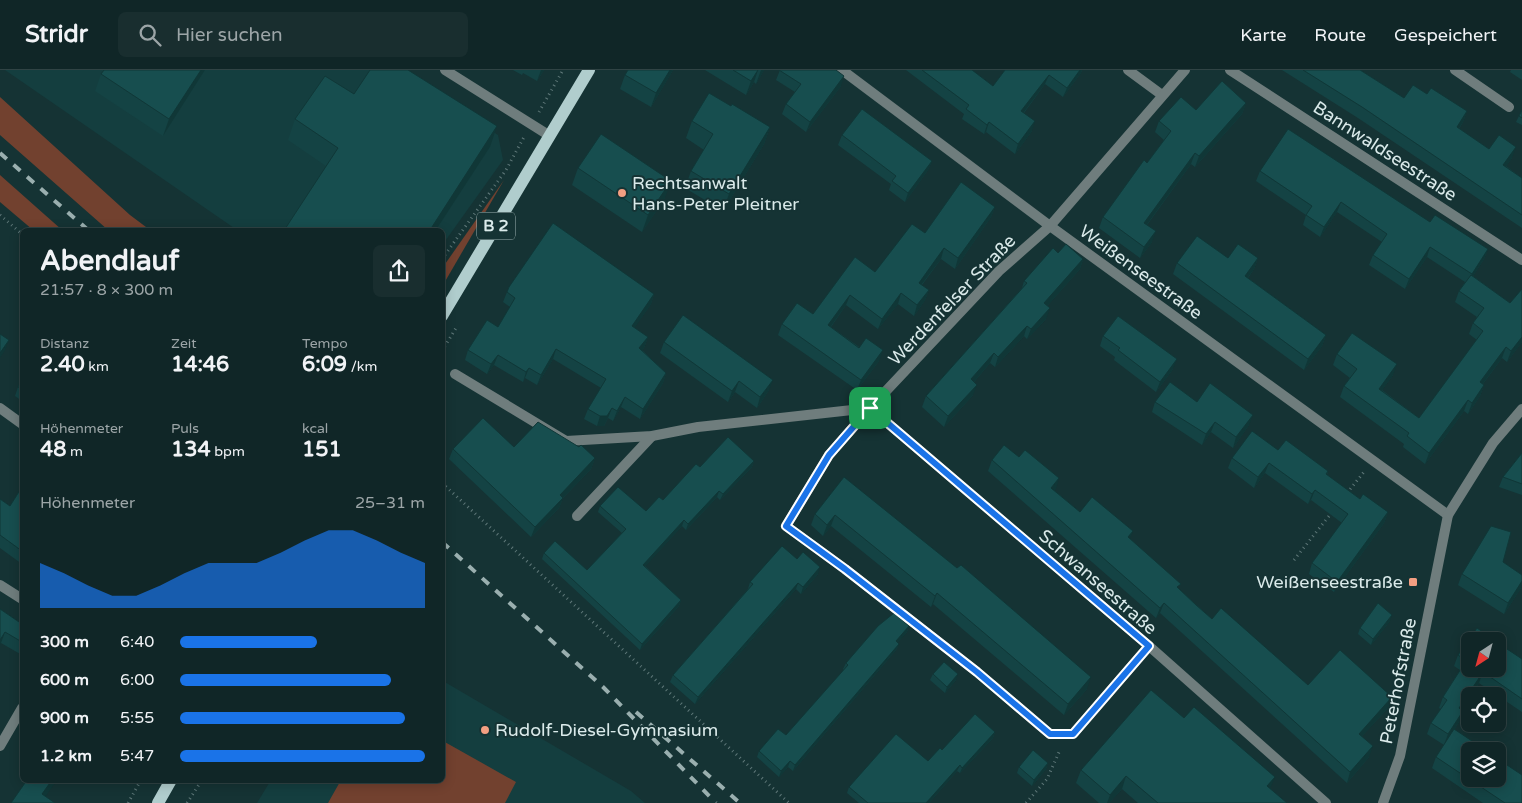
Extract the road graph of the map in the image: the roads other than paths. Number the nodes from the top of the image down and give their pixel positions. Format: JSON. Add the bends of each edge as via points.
{"nodes":[{"id":1,"x":445,"y":70,"type":"edge"},
{"id":2,"x":589,"y":70,"type":"edge"},
{"id":3,"x":842,"y":70,"type":"edge"},
{"id":4,"x":1128,"y":70,"type":"edge"},
{"id":5,"x":1185,"y":70,"type":"edge"},
{"id":6,"x":1230,"y":70,"type":"edge"},
{"id":7,"x":1455,"y":70,"type":"edge"},
{"id":8,"x":1162,"y":95,"type":"junction"},
{"id":9,"x":1509,"y":107,"type":"dead end"},
{"id":10,"x":550,"y":136,"type":"junction"},
{"id":11,"x":1050,"y":226,"type":"junction"},
{"id":12,"x":1522,"y":260,"type":"edge"},
{"id":13,"x":445,"y":311,"type":"edge"},
{"id":14,"x":456,"y":374,"type":"dead end"},
{"id":15,"x":0,"y":408,"type":"edge"},
{"id":16,"x":870,"y":408,"type":"junction"},
{"id":17,"x":1522,"y":409,"type":"edge"},
{"id":18,"x":20,"y":423,"type":"edge"},
{"id":19,"x":652,"y":436,"type":"junction"},
{"id":20,"x":1448,"y":515,"type":"junction"},
{"id":21,"x":578,"y":516,"type":"dead end"},
{"id":22,"x":0,"y":585,"type":"edge"},
{"id":23,"x":20,"y":598,"type":"edge"},
{"id":24,"x":1149,"y":646,"type":"junction"},
{"id":25,"x":20,"y":711,"type":"edge"},
{"id":26,"x":0,"y":746,"type":"edge"},
{"id":27,"x":169,"y":783,"type":"edge"},
{"id":28,"x":158,"y":803,"type":"edge"},
{"id":29,"x":1326,"y":803,"type":"edge"},
{"id":30,"x":1383,"y":803,"type":"edge"}],
"edges":[{"from":1,"to":10,"type":"street"},
{"from":2,"to":10,"type":"main road","number":"B 2"},
{"from":3,"to":11,"type":"street","name":"Weißenseestraße"},
{"from":4,"to":8,"type":"street"},
{"from":5,"to":8,"type":"street","name":"Werdenfelser Straße"},
{"from":6,"to":12,"type":"street","name":"Bannwaldseestraße"},
{"from":7,"to":9,"type":"street"},
{"from":8,"to":11,"type":"street","name":"Werdenfelser Straße"},
{"from":10,"to":13,"type":"main road","number":"B 2"},
{"from":11,"to":16,"type":"street","name":"Werdenfelser Straße","via":[[999,271]]},
{"from":11,"to":20,"type":"street","name":"Weißenseestraße"},
{"from":14,"to":19,"type":"street","via":[[566,441]]},
{"from":15,"to":18,"type":"street"},
{"from":16,"to":19,"type":"street","via":[[698,427]]},
{"from":16,"to":24,"type":"street","name":"Schwanseestraße"},
{"from":16,"to":24,"type":"street","name":"Werdenfelser Straße","via":[[829,455],[786,526],[977,672],[1050,734],[1073,734]]},
{"from":17,"to":20,"type":"street","name":"Peterhofstraße","via":[[1493,443]]},
{"from":19,"to":21,"type":"street"},
{"from":20,"to":30,"type":"street","name":"Peterhofstraße","via":[[1400,756]]},
{"from":22,"to":23,"type":"street"},
{"from":24,"to":29,"type":"street","name":"Schwanseestraße"},
{"from":25,"to":26,"type":"street"},
{"from":27,"to":28,"type":"main road"}]}
